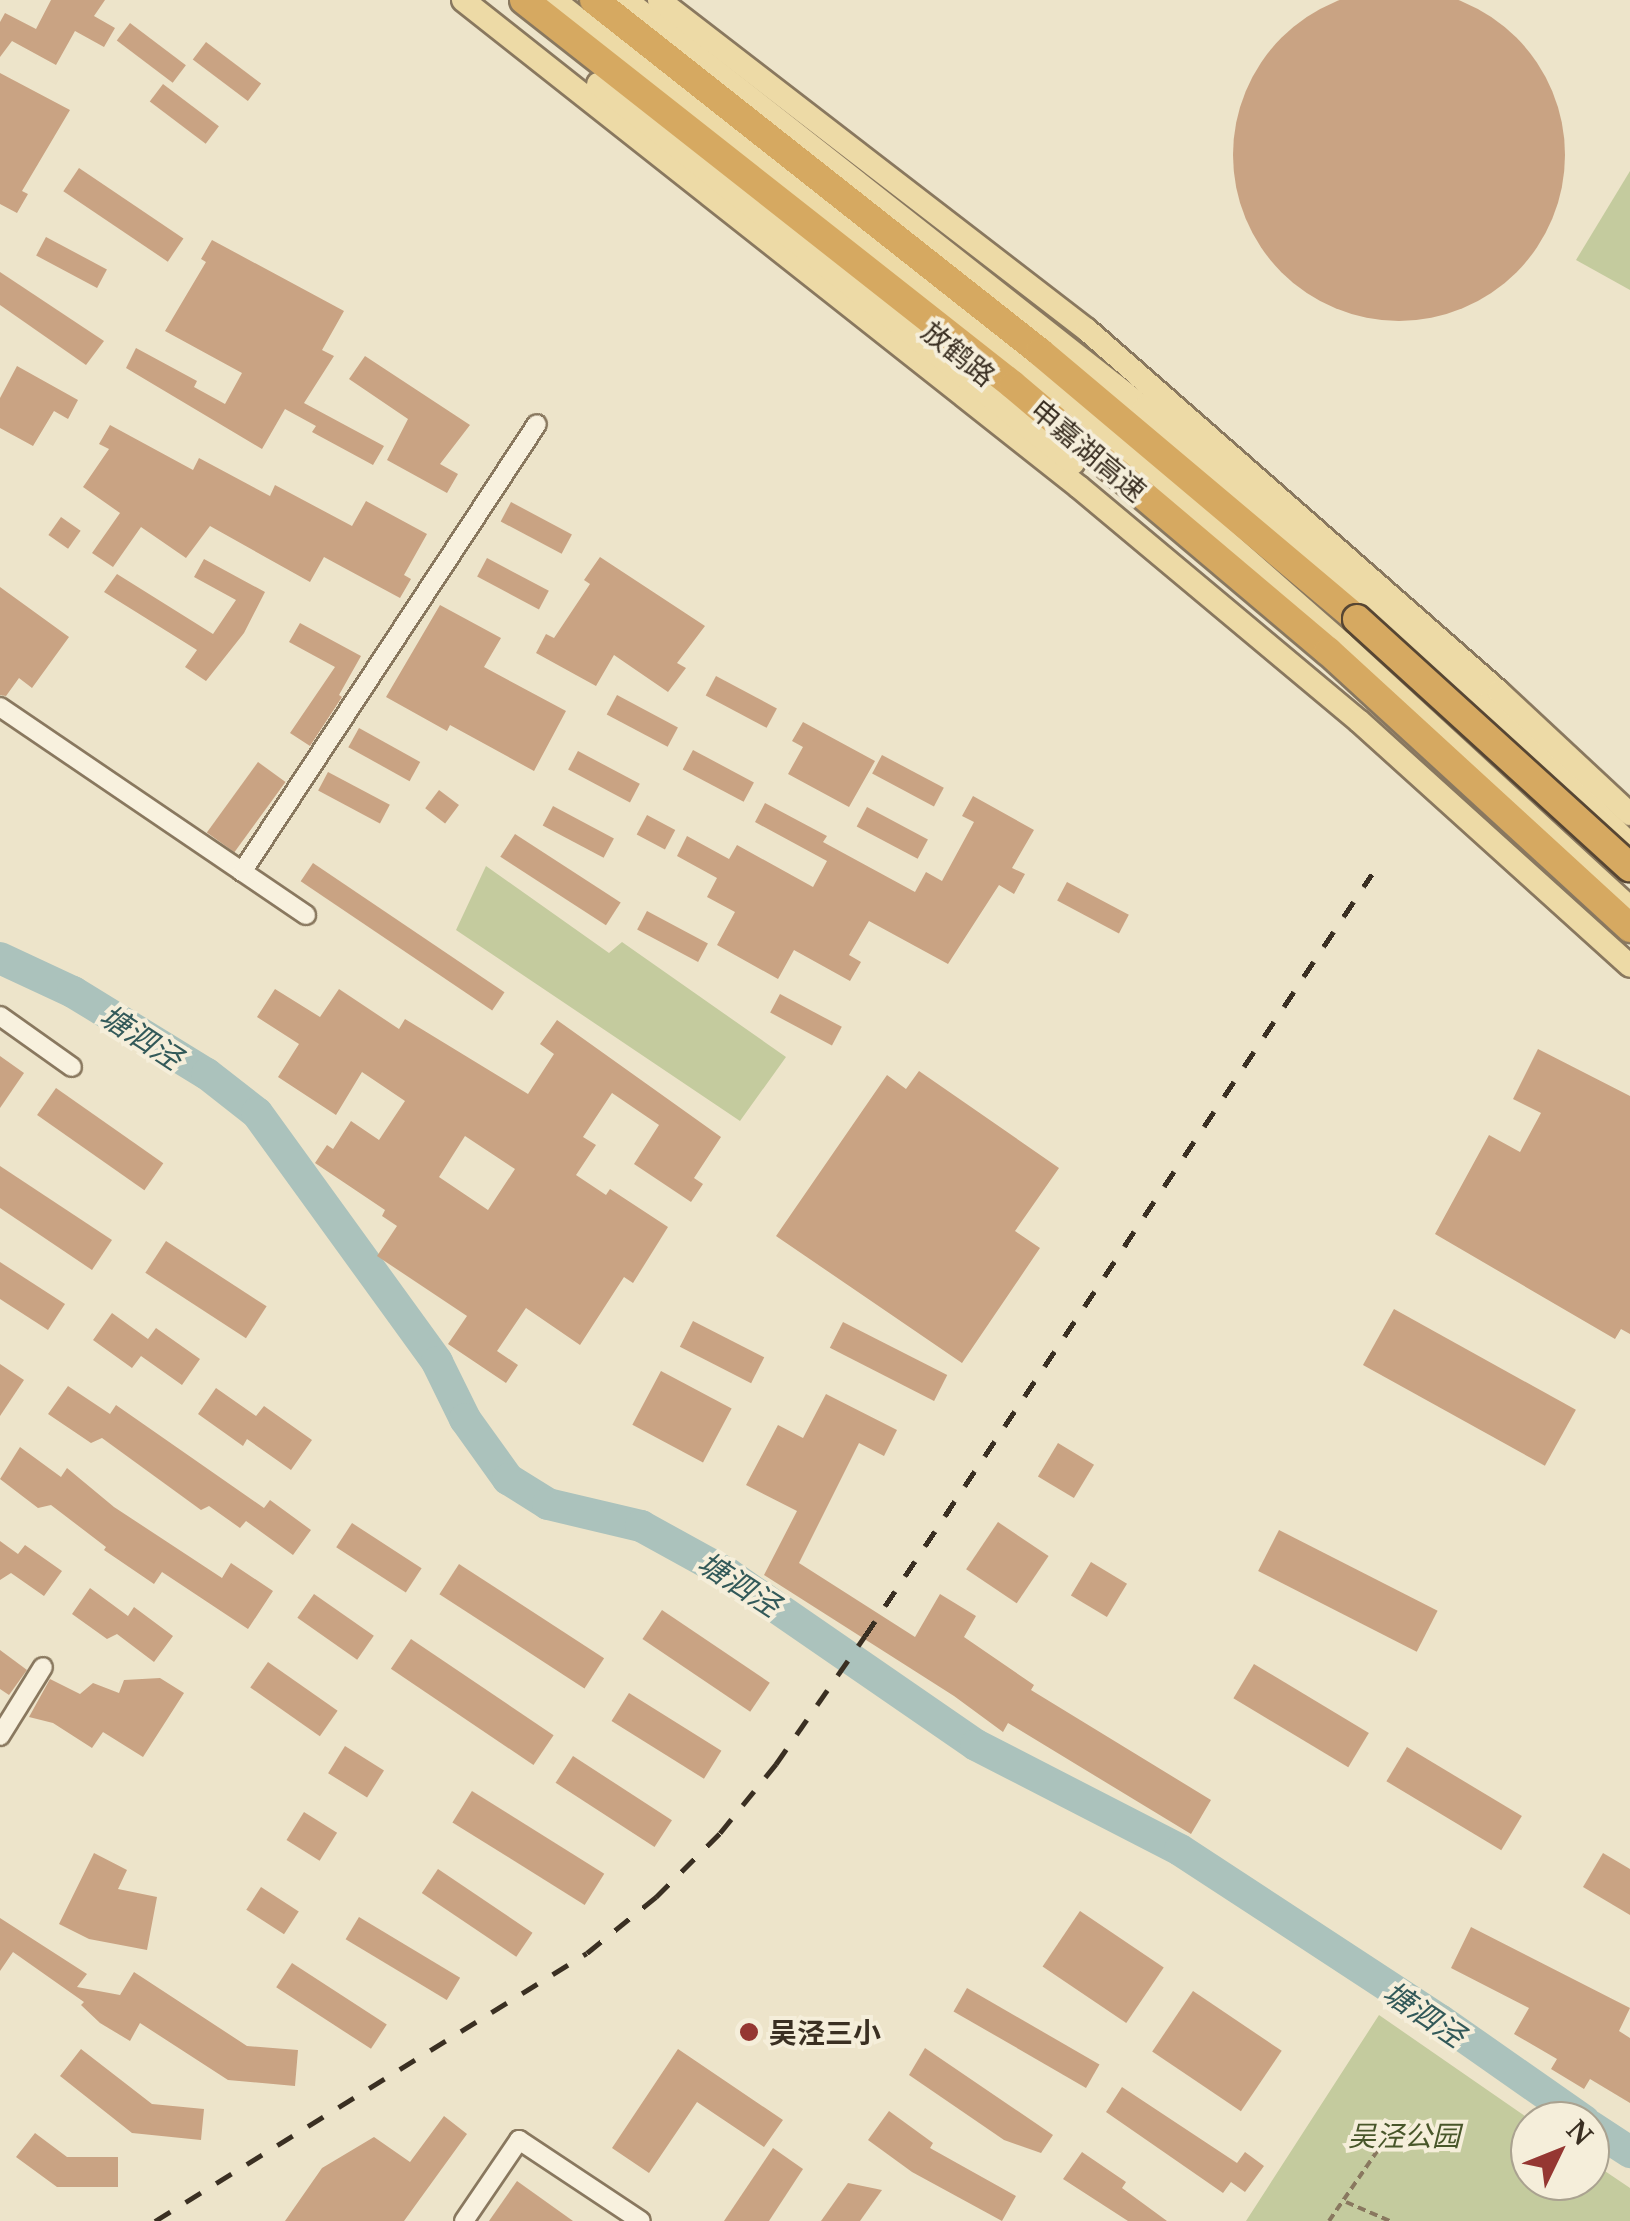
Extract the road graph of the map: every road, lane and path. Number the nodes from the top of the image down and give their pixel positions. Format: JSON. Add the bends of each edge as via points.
{"nodes":[{"id":1,"x":463,"y":0,"type":"edge"},
{"id":2,"x":488,"y":0,"type":"edge"},
{"id":3,"x":524,"y":0,"type":"edge"},
{"id":4,"x":554,"y":0,"type":"edge"},
{"id":5,"x":594,"y":0,"type":"edge"},
{"id":6,"x":603,"y":0,"type":"edge"},
{"id":7,"x":626,"y":0,"type":"edge"},
{"id":8,"x":659,"y":0,"type":"edge"},
{"id":9,"x":537,"y":424,"type":"dead end"},
{"id":10,"x":0,"y":708,"type":"edge"},
{"id":11,"x":1630,"y":814,"type":"edge"},
{"id":12,"x":1630,"y":844,"type":"edge"},
{"id":13,"x":1630,"y":868,"type":"edge"},
{"id":14,"x":242,"y":872,"type":"junction"},
{"id":15,"x":1630,"y":908,"type":"edge"},
{"id":16,"x":306,"y":915,"type":"dead end"},
{"id":17,"x":1630,"y":928,"type":"edge"},
{"id":18,"x":1630,"y":948,"type":"edge"},
{"id":19,"x":1630,"y":966,"type":"edge"},
{"id":20,"x":0,"y":1016,"type":"edge"},
{"id":21,"x":72,"y":1067,"type":"dead end"},
{"id":22,"x":43,"y":1667,"type":"dead end"},
{"id":23,"x":0,"y":1736,"type":"edge"},
{"id":24,"x":1396,"y":2124,"type":"dead end"},
{"id":25,"x":1346,"y":2202,"type":"junction"},
{"id":26,"x":464,"y":2221,"type":"edge"},
{"id":27,"x":642,"y":2221,"type":"edge"},
{"id":28,"x":1329,"y":2221,"type":"edge"},
{"id":29,"x":1390,"y":2221,"type":"edge"}],
"edges":[{"from":1,"to":19,"type":"main road","name":"放鹤路","via":[[1079,487],[1359,721]]},
{"from":2,"to":18,"type":"main road","via":[[692,156],[1187,557],[1387,726]]},
{"from":3,"to":17,"type":"highway","name":"申嘉湖高速","via":[[1058,423],[1328,651]]},
{"from":4,"to":15,"type":"main road","name":"放鹤路","via":[[1089,420]]},
{"from":5,"to":13,"type":"highway","name":"申嘉湖高速","bridge":true,"via":[[1040,352],[1356,618]]},
{"from":6,"to":13,"type":"main road","name":"放鹤路","bridge":true,"via":[[1224,500],[1399,650]]},
{"from":7,"to":12,"type":"main road","via":[[1144,408],[1486,705]]},
{"from":8,"to":11,"type":"main road","via":[[1087,330]]},
{"from":9,"to":14,"type":"street"},
{"from":10,"to":14,"type":"street"},
{"from":14,"to":16,"type":"street"},
{"from":20,"to":21,"type":"street"},
{"from":22,"to":23,"type":"street"},
{"from":24,"to":25,"type":"path"},
{"from":25,"to":28,"type":"path"},
{"from":25,"to":29,"type":"path"},
{"from":26,"to":27,"type":"street","via":[[519,2140]]}]}
